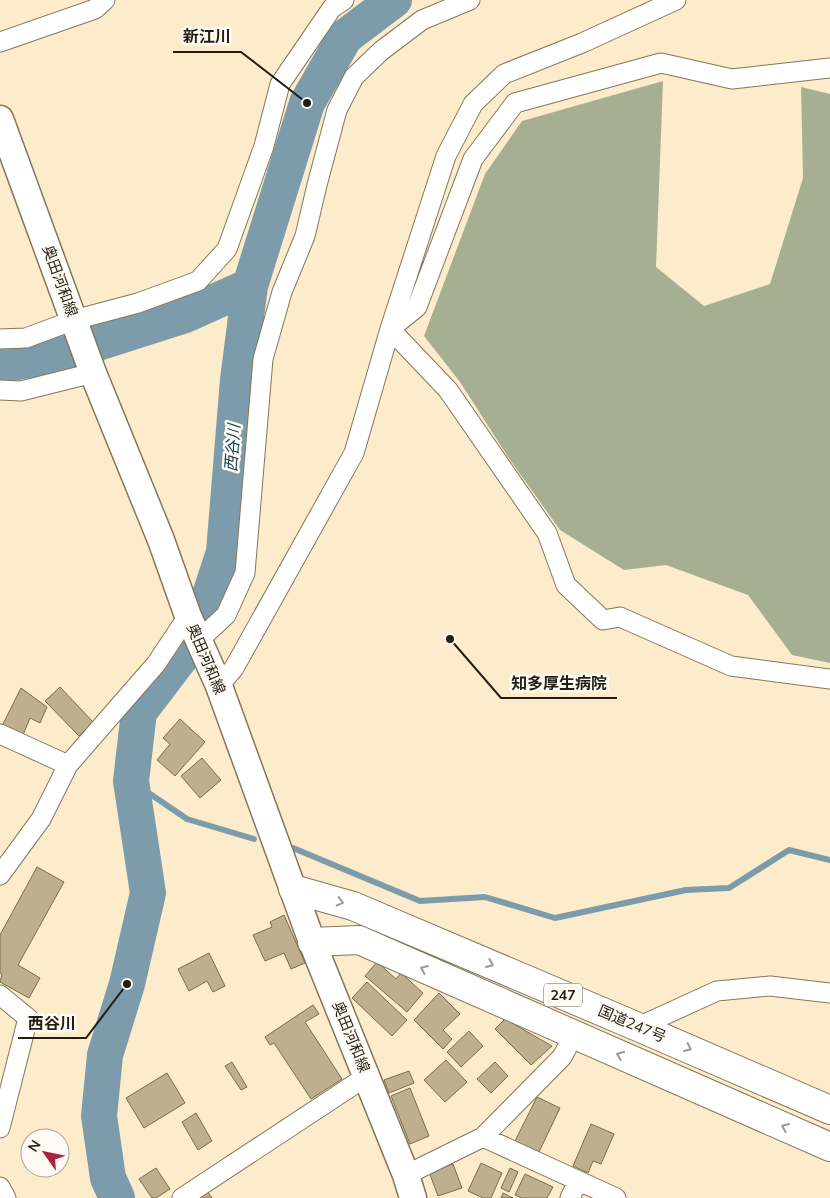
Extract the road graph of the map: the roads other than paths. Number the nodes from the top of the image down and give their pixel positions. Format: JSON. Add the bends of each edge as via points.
{"nodes":[{"id":1,"x":105,"y":0,"type":"edge"},
{"id":2,"x":344,"y":0,"type":"edge"},
{"id":3,"x":470,"y":0,"type":"edge"},
{"id":4,"x":676,"y":0,"type":"edge"},
{"id":5,"x":0,"y":42,"type":"edge"},
{"id":6,"x":830,"y":68,"type":"edge"},
{"id":7,"x":0,"y":119,"type":"edge"},
{"id":8,"x":74,"y":320,"type":"junction"},
{"id":9,"x":390,"y":329,"type":"junction"},
{"id":10,"x":0,"y":339,"type":"edge"},
{"id":11,"x":94,"y":373,"type":"junction"},
{"id":12,"x":0,"y":390,"type":"edge"},
{"id":13,"x":188,"y":616,"type":"junction"},
{"id":14,"x":204,"y":651,"type":"junction"},
{"id":15,"x":830,"y":679,"type":"edge"},
{"id":16,"x":218,"y":686,"type":"junction"},
{"id":17,"x":0,"y":734,"type":"edge"},
{"id":18,"x":68,"y":765,"type":"junction"},
{"id":19,"x":0,"y":875,"type":"edge"},
{"id":20,"x":293,"y":889,"type":"junction"},
{"id":21,"x":312,"y":942,"type":"junction"},
{"id":22,"x":830,"y":993,"type":"edge"},
{"id":23,"x":0,"y":995,"type":"edge"},
{"id":24,"x":638,"y":1026,"type":"junction"},
{"id":25,"x":574,"y":1035,"type":"junction"},
{"id":26,"x":367,"y":1076,"type":"junction"},
{"id":27,"x":830,"y":1110,"type":"edge"},
{"id":28,"x":0,"y":1128,"type":"edge"},
{"id":29,"x":483,"y":1138,"type":"junction"},
{"id":30,"x":830,"y":1147,"type":"edge"},
{"id":31,"x":578,"y":1181,"type":"junction"},
{"id":32,"x":410,"y":1186,"type":"edge"},
{"id":33,"x":0,"y":1187,"type":"edge"},
{"id":34,"x":6,"y":1198,"type":"edge"},
{"id":35,"x":182,"y":1198,"type":"edge"},
{"id":36,"x":570,"y":1198,"type":"edge"},
{"id":37,"x":616,"y":1198,"type":"edge"}],
"edges":[{"from":1,"to":5,"type":"street","via":[[95,9]]},
{"from":2,"to":8,"type":"street","via":[[332,8],[280,84],[264,146],[227,249],[198,281],[138,303]]},
{"from":3,"to":14,"type":"street","via":[[422,20],[381,51],[354,77],[337,110],[305,236],[282,292],[263,360],[245,573],[226,615]]},
{"from":4,"to":9,"type":"street","via":[[504,74],[473,104],[446,156]]},
{"from":6,"to":9,"type":"street","via":[[732,80],[661,64],[515,103],[473,159],[417,307]]},
{"from":7,"to":8,"type":"main road","name":"奥田河和線"},
{"from":8,"to":10,"type":"street","via":[[26,338]]},
{"from":8,"to":11,"type":"main road","name":"奥田河和線"},
{"from":9,"to":15,"type":"street","via":[[448,390],[547,533],[566,585],[603,620],[620,617],[732,666]]},
{"from":9,"to":16,"type":"street","via":[[354,453],[234,668]]},
{"from":11,"to":12,"type":"street","via":[[21,391]]},
{"from":11,"to":13,"type":"main road","name":"奥田河和線"},
{"from":13,"to":14,"type":"main road","name":"奥田河和線"},
{"from":13,"to":18,"type":"street","via":[[156,664]]},
{"from":14,"to":16,"type":"main road","name":"奥田河和線"},
{"from":16,"to":20,"type":"main road","name":"奥田河和線"},
{"from":17,"to":18,"type":"street"},
{"from":18,"to":19,"type":"street","via":[[41,819]]},
{"from":20,"to":21,"type":"main road","name":"奥田河和線"},
{"from":20,"to":24,"type":"highway","name":"国道247号","number":"247","one_way":true,"via":[[353,906]]},
{"from":25,"to":21,"type":"highway","number":"247","one_way":true,"via":[[359,940]]},
{"from":21,"to":26,"type":"main road","name":"奥田河和線"},
{"from":22,"to":24,"type":"street","via":[[770,986],[717,991]]},
{"from":23,"to":28,"type":"street","via":[[28,1018]]},
{"from":24,"to":27,"type":"highway","name":"国道247号","number":"247","one_way":true},
{"from":25,"to":29,"type":"street","via":[[562,1057]]},
{"from":30,"to":25,"type":"highway","number":"247","one_way":true},
{"from":26,"to":32,"type":"main road","name":"奥田河和線"},
{"from":26,"to":35,"type":"street"},
{"from":29,"to":31,"type":"street"},
{"from":29,"to":32,"type":"street"},
{"from":31,"to":36,"type":"street"},
{"from":31,"to":37,"type":"street"},
{"from":33,"to":34,"type":"street"}]}
